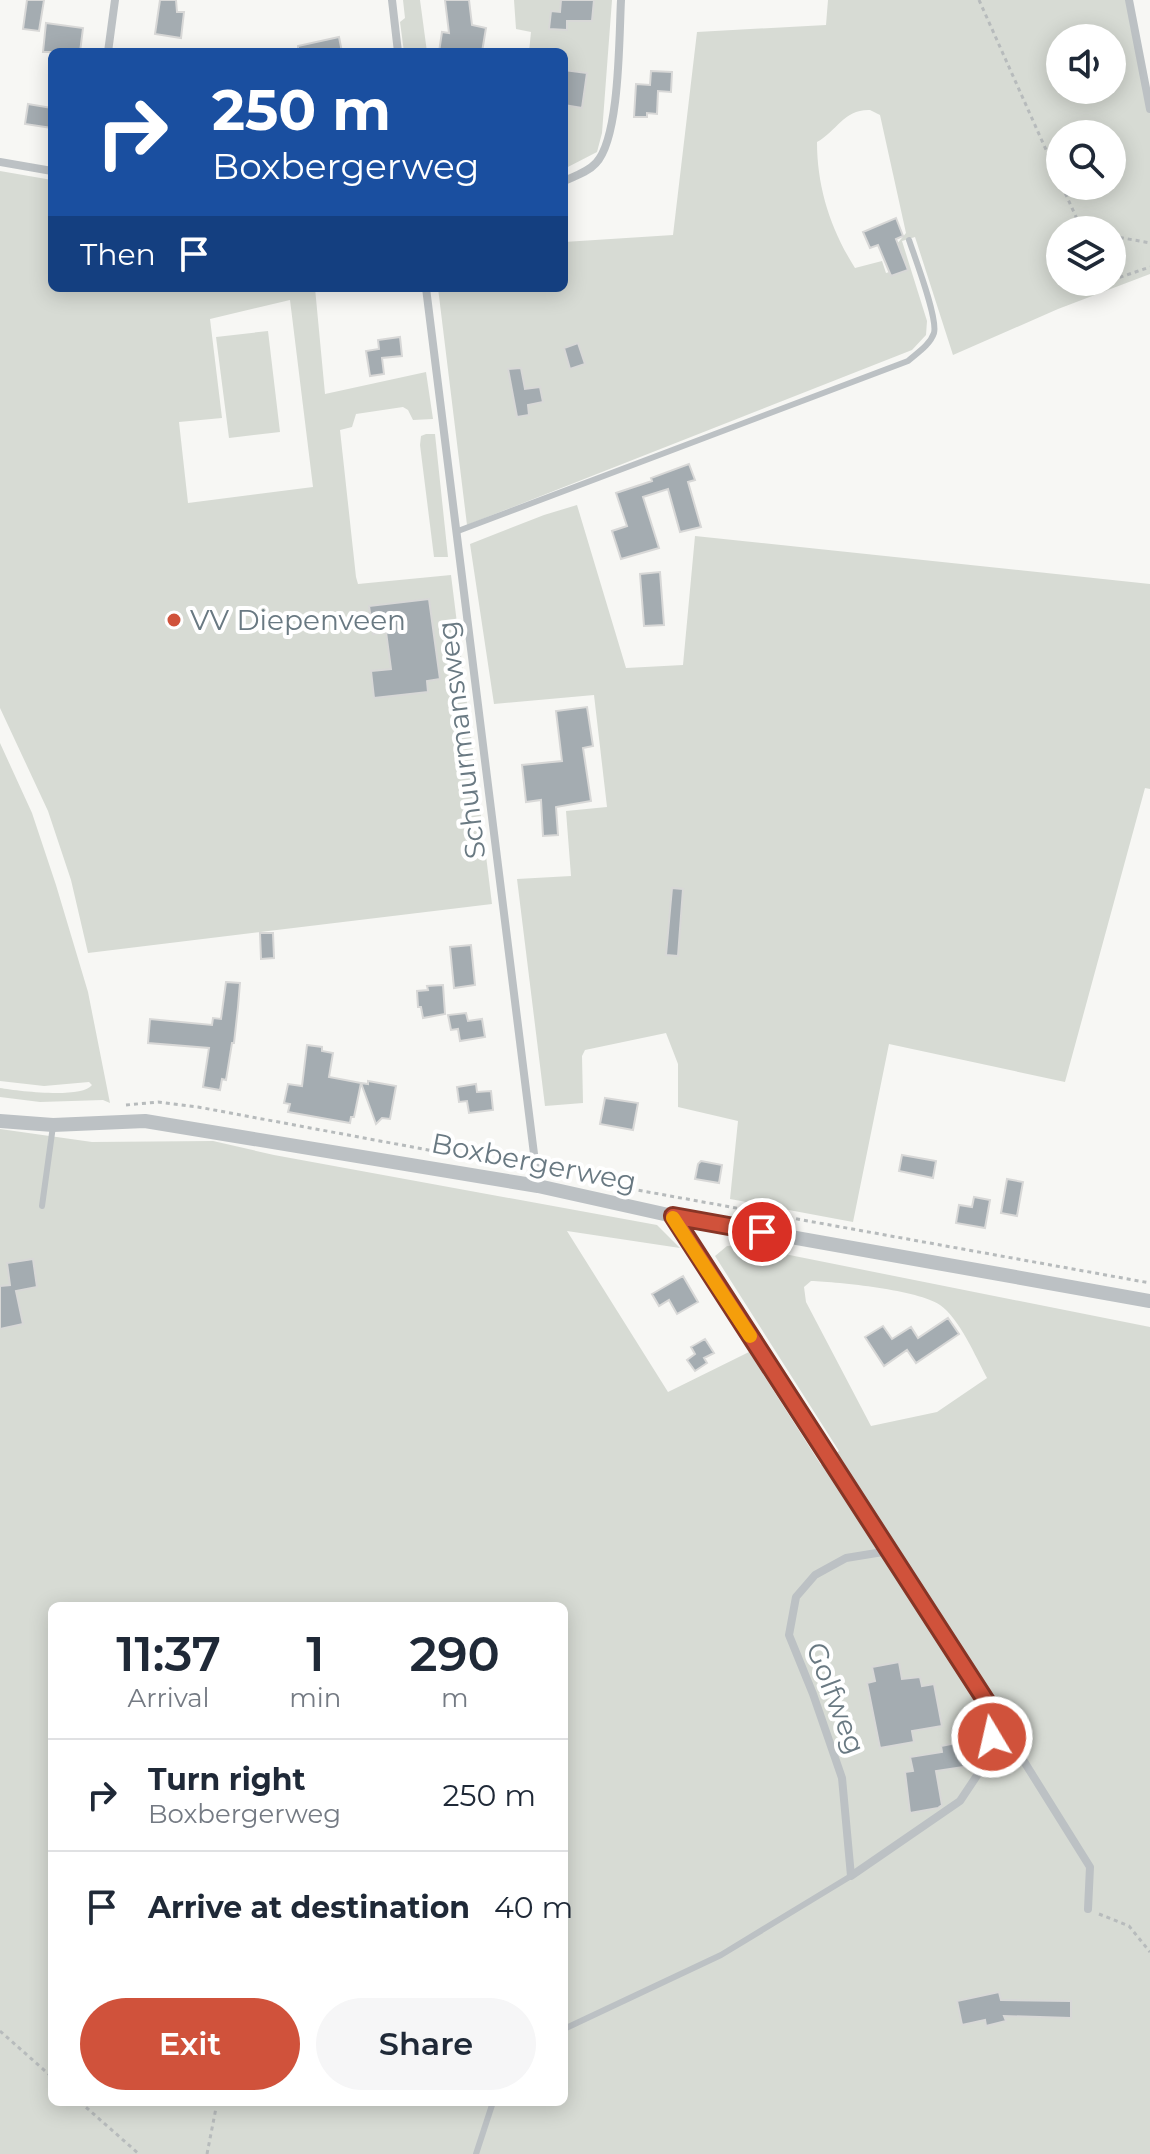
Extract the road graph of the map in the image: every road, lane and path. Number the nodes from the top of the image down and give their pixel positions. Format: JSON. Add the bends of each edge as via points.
{"nodes":[{"id":1,"x":115,"y":0,"type":"edge"},
{"id":2,"x":392,"y":0,"type":"edge"},
{"id":3,"x":621,"y":0,"type":"edge"},
{"id":4,"x":979,"y":0,"type":"edge"},
{"id":5,"x":1129,"y":0,"type":"edge"},
{"id":6,"x":109,"y":48,"type":"edge"},
{"id":7,"x":398,"y":48,"type":"edge"},
{"id":8,"x":1150,"y":109,"type":"edge"},
{"id":9,"x":1046,"y":150,"type":"edge"},
{"id":10,"x":0,"y":162,"type":"edge"},
{"id":11,"x":48,"y":170,"type":"edge"},
{"id":12,"x":568,"y":179,"type":"edge"},
{"id":13,"x":1126,"y":239,"type":"edge"},
{"id":14,"x":909,"y":240,"type":"dead end"},
{"id":15,"x":1150,"y":243,"type":"edge"},
{"id":16,"x":1150,"y":267,"type":"edge"},
{"id":17,"x":1126,"y":275,"type":"edge"},
{"id":18,"x":427,"y":292,"type":"edge"},
{"id":19,"x":458,"y":531,"type":"junction"},
{"id":20,"x":0,"y":1121,"type":"edge"},
{"id":21,"x":53,"y":1125,"type":"junction"},
{"id":22,"x":538,"y":1186,"type":"junction"},
{"id":23,"x":42,"y":1206,"type":"dead end"},
{"id":24,"x":673,"y":1216,"type":"junction"},
{"id":25,"x":1150,"y":1301,"type":"edge"},
{"id":26,"x":889,"y":1551,"type":"junction"},
{"id":27,"x":995,"y":1715,"type":"junction"},
{"id":28,"x":851,"y":1876,"type":"junction"},
{"id":29,"x":1088,"y":1909,"type":"joint"},
{"id":30,"x":1150,"y":1952,"type":"edge"},
{"id":31,"x":568,"y":2027,"type":"edge"},
{"id":32,"x":0,"y":2031,"type":"edge"},
{"id":33,"x":48,"y":2073,"type":"edge"},
{"id":34,"x":85,"y":2106,"type":"edge"},
{"id":35,"x":492,"y":2106,"type":"edge"},
{"id":36,"x":216,"y":2108,"type":"dead end"},
{"id":37,"x":139,"y":2154,"type":"edge"},
{"id":38,"x":207,"y":2154,"type":"edge"},
{"id":39,"x":476,"y":2154,"type":"edge"}],
"edges":[{"from":1,"to":6,"type":"street"},
{"from":2,"to":7,"type":"street"},
{"from":3,"to":12,"type":"street","via":[[607,146],[594,166]]},
{"from":4,"to":9,"type":"path"},
{"from":5,"to":8,"type":"street"},
{"from":10,"to":11,"type":"street"},
{"from":13,"to":15,"type":"path"},
{"from":14,"to":19,"type":"lane","via":[[935,332],[908,361]]},
{"from":16,"to":17,"type":"path"},
{"from":18,"to":19,"type":"street","name":"Schuurmansweg"},
{"from":19,"to":22,"type":"street","name":"Schuurmansweg"},
{"from":20,"to":21,"type":"street","name":"Boxbergerweg"},
{"from":21,"to":22,"type":"street","name":"Boxbergerweg","via":[[145,1121]]},
{"from":21,"to":23,"type":"lane"},
{"from":22,"to":24,"type":"street","name":"Boxbergerweg"},
{"from":24,"to":25,"type":"street","name":"Boxbergerweg"},
{"from":24,"to":26,"type":"street"},
{"from":26,"to":27,"type":"street"},
{"from":26,"to":28,"type":"street","name":"Golfweg","via":[[846,1558],[815,1575],[796,1597],[789,1635],[842,1778]]},
{"from":27,"to":28,"type":"street","via":[[988,1759],[960,1801]]},
{"from":27,"to":29,"type":"street","via":[[1090,1867]]},
{"from":28,"to":31,"type":"lane","via":[[721,1955]]},
{"from":29,"to":30,"type":"path","via":[[1129,1926]]},
{"from":32,"to":33,"type":"path"},
{"from":34,"to":37,"type":"path"},
{"from":35,"to":39,"type":"lane"},
{"from":36,"to":38,"type":"path"}]}
